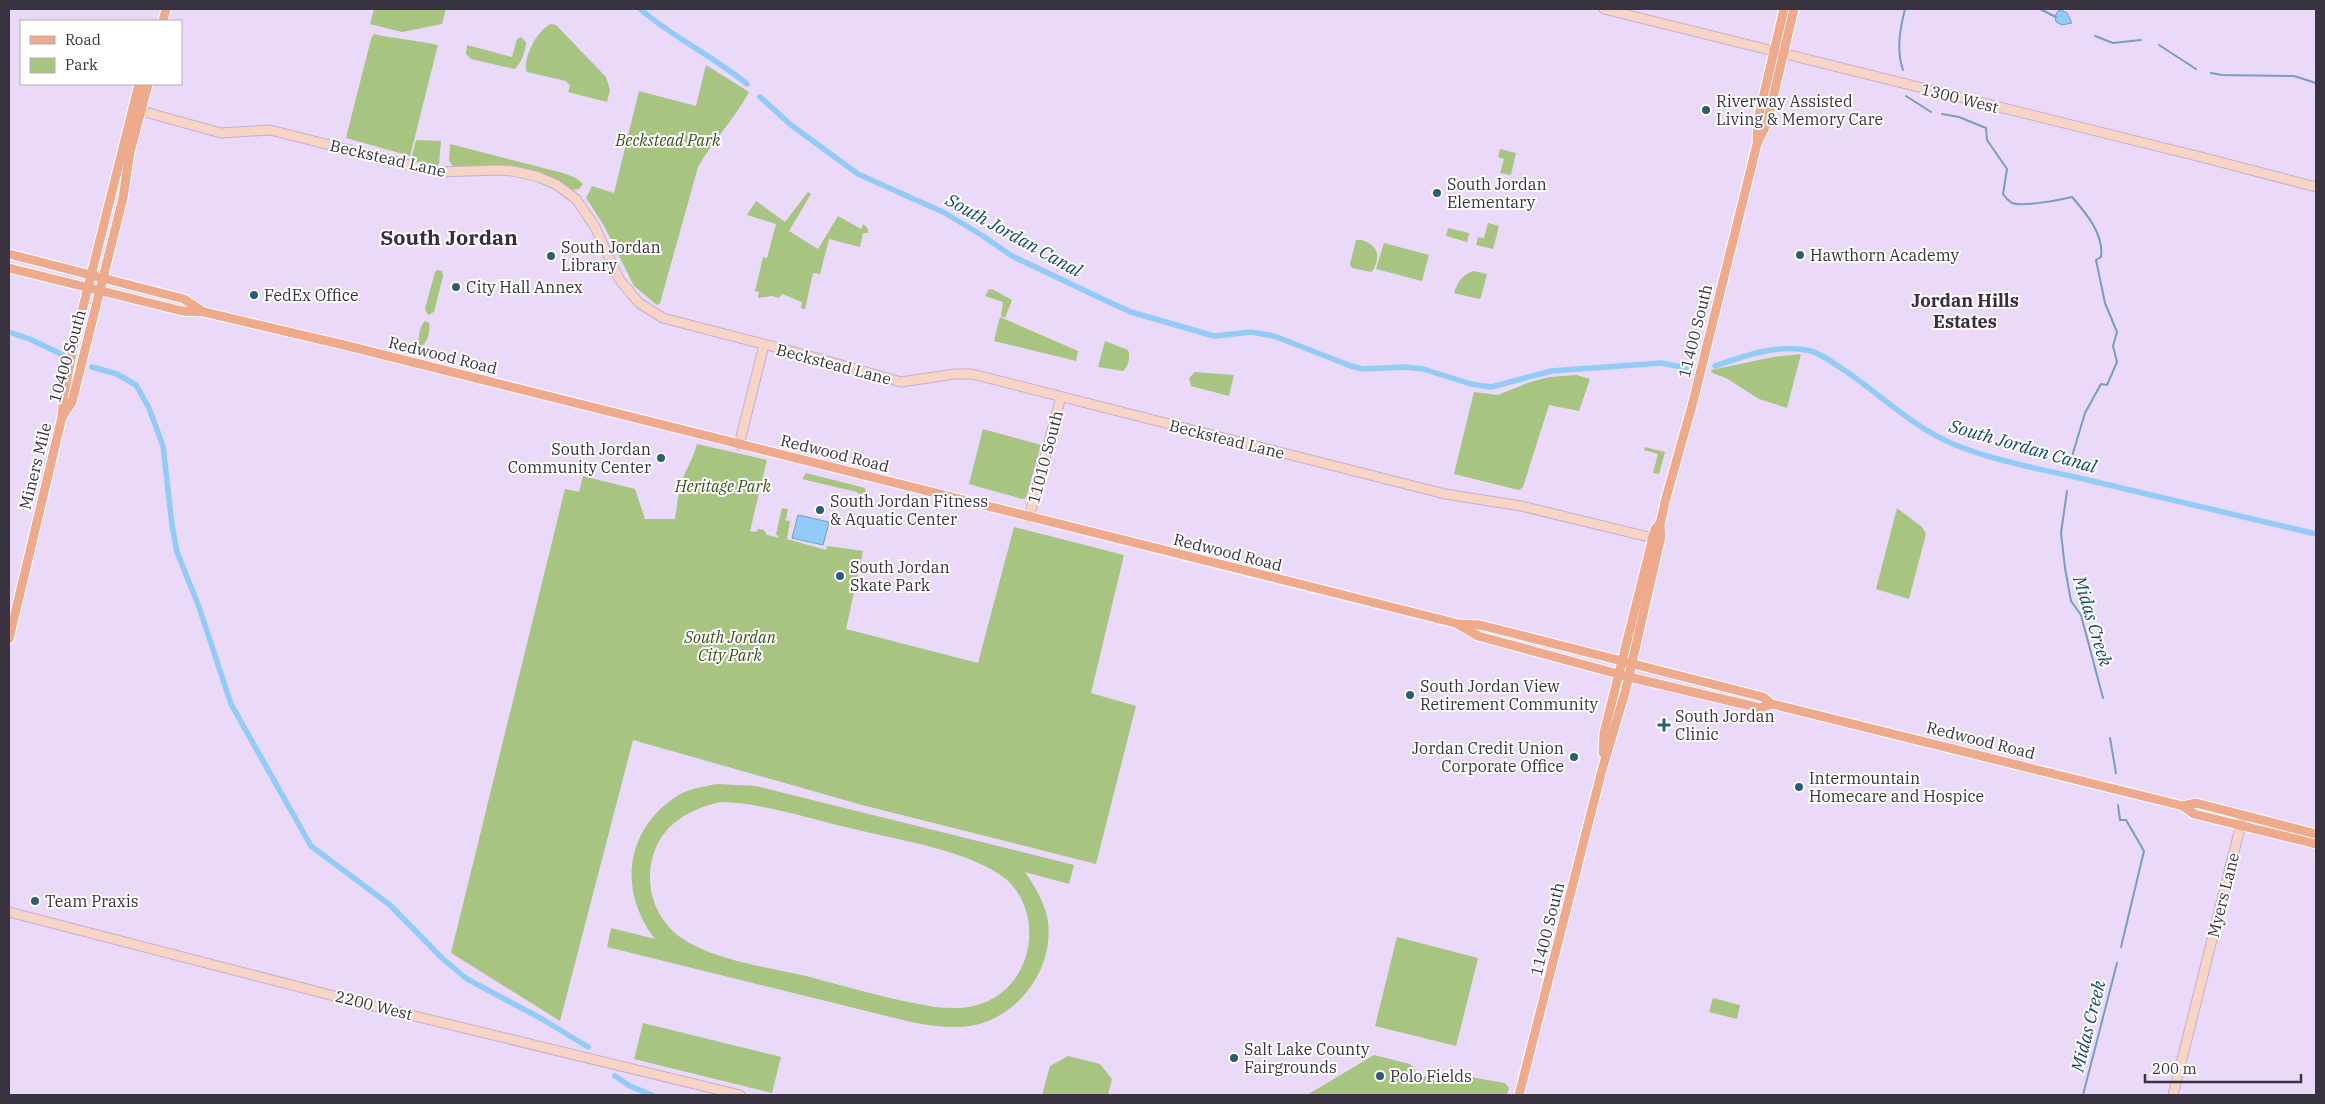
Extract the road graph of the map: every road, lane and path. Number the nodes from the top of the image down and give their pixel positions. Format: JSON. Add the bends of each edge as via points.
{"nodes":[{"id":1,"x":1604,"y":9,"type":"edge"},
{"id":2,"x":1784,"y":9,"type":"edge"},
{"id":3,"x":1794,"y":9,"type":"edge"},
{"id":4,"x":1779,"y":52,"type":"junction"},
{"id":5,"x":139,"y":85,"type":"edge"},
{"id":6,"x":148,"y":85,"type":"edge"},
{"id":7,"x":136,"y":112,"type":"junction"},
{"id":8,"x":2316,"y":188,"type":"edge"},
{"id":9,"x":9,"y":254,"type":"edge"},
{"id":10,"x":9,"y":268,"type":"edge"},
{"id":11,"x":92,"y":275,"type":"junction"},
{"id":12,"x":103,"y":278,"type":"junction"},
{"id":13,"x":88,"y":288,"type":"junction"},
{"id":14,"x":100,"y":291,"type":"junction"},
{"id":15,"x":204,"y":312,"type":"junction"},
{"id":16,"x":764,"y":345,"type":"junction"},
{"id":17,"x":1061,"y":397,"type":"junction"},
{"id":18,"x":62,"y":417,"type":"junction"},
{"id":19,"x":739,"y":444,"type":"junction"},
{"id":20,"x":1029,"y":517,"type":"junction"},
{"id":21,"x":1660,"y":524,"type":"junction"},
{"id":22,"x":1653,"y":538,"type":"junction"},
{"id":23,"x":1459,"y":624,"type":"junction"},
{"id":24,"x":9,"y":639,"type":"edge"},
{"id":25,"x":1621,"y":661,"type":"junction"},
{"id":26,"x":1632,"y":664,"type":"junction"},
{"id":27,"x":1618,"y":675,"type":"junction"},
{"id":28,"x":1629,"y":678,"type":"junction"},
{"id":29,"x":1772,"y":704,"type":"junction"},
{"id":30,"x":1602,"y":770,"type":"junction"},
{"id":31,"x":2242,"y":821,"type":"junction"},
{"id":32,"x":2316,"y":834,"type":"edge"},
{"id":33,"x":2316,"y":844,"type":"edge"},
{"id":34,"x":9,"y":912,"type":"edge"},
{"id":35,"x":740,"y":1095,"type":"edge"},
{"id":36,"x":1519,"y":1095,"type":"edge"},
{"id":37,"x":2173,"y":1095,"type":"edge"}],
"edges":[{"from":1,"to":4,"type":"street","name":"1300 West"},
{"from":2,"to":4,"type":"main road","name":"11400 South"},
{"from":3,"to":4,"type":"main road","name":"11400 South"},
{"from":4,"to":8,"type":"street","name":"1300 West"},
{"from":4,"to":21,"type":"main road","name":"11400 South","via":[[1758,119],[1757,144]]},
{"from":5,"to":7,"type":"main road","name":"10400 South"},
{"from":6,"to":7,"type":"main road","name":"10400 South"},
{"from":7,"to":11,"type":"main road","name":"10400 South"},
{"from":7,"to":12,"type":"main road","name":"10400 South","via":[[123,198]]},
{"from":7,"to":16,"type":"street","name":"Beckstead Lane","via":[[175,125],[230,133],[270,130],[436,172],[513,171],[549,181],[582,206],[595,226],[619,279],[639,303],[663,318]]},
{"from":9,"to":11,"type":"main road","name":"Redwood Road"},
{"from":10,"to":13,"type":"main road","name":"Redwood Road"},
{"from":11,"to":12,"type":"main road","name":"Redwood Road"},
{"from":11,"to":13,"type":"main road","name":"10400 South"},
{"from":12,"to":14,"type":"main road","name":"10400 South"},
{"from":12,"to":15,"type":"main road","name":"Redwood Road","via":[[184,299]]},
{"from":13,"to":14,"type":"main road","name":"Redwood Road"},
{"from":13,"to":18,"type":"main road","name":"10400 South","via":[[64,394]]},
{"from":14,"to":15,"type":"main road","name":"Redwood Road","via":[[182,311]]},
{"from":14,"to":18,"type":"main road","name":"10400 South","via":[[72,402]]},
{"from":15,"to":19,"type":"main road","name":"Redwood Road"},
{"from":16,"to":17,"type":"street","name":"Beckstead Lane","via":[[900,382],[972,374]]},
{"from":16,"to":19,"type":"street"},
{"from":17,"to":20,"type":"street","name":"11010 South"},
{"from":17,"to":22,"type":"street","name":"Beckstead Lane","via":[[1445,494],[1534,509]]},
{"from":18,"to":24,"type":"main road","name":"Miners Mile"},
{"from":19,"to":20,"type":"main road","name":"Redwood Road"},
{"from":20,"to":23,"type":"main road","name":"Redwood Road"},
{"from":21,"to":22,"type":"main road","name":"11400 South","via":[[1655,528]]},
{"from":21,"to":26,"type":"main road","name":"11400 South","via":[[1661,536]]},
{"from":22,"to":25,"type":"main road","name":"11400 South"},
{"from":23,"to":25,"type":"main road","name":"Redwood Road","via":[[1480,625]]},
{"from":23,"to":27,"type":"main road","name":"Redwood Road","via":[[1478,636]]},
{"from":25,"to":26,"type":"main road","name":"Redwood Road"},
{"from":25,"to":27,"type":"main road","name":"11400 South"},
{"from":26,"to":28,"type":"main road","name":"11400 South"},
{"from":26,"to":29,"type":"main road","name":"Redwood Road","via":[[1763,697]]},
{"from":27,"to":28,"type":"main road","name":"Redwood Road"},
{"from":27,"to":30,"type":"main road","name":"11400 South","via":[[1604,733]]},
{"from":28,"to":29,"type":"main road","name":"Redwood Road","via":[[1760,708]]},
{"from":28,"to":30,"type":"main road","name":"11400 South"},
{"from":29,"to":31,"type":"main road","name":"Redwood Road","via":[[2183,806],[2194,814]]},
{"from":30,"to":36,"type":"main road","name":"11400 South"},
{"from":31,"to":32,"type":"main road","name":"Redwood Road"},
{"from":31,"to":33,"type":"main road","name":"Redwood Road"},
{"from":31,"to":37,"type":"street","name":"Myers Lane"},
{"from":34,"to":35,"type":"street","name":"2200 West","via":[[369,1005]]}]}
